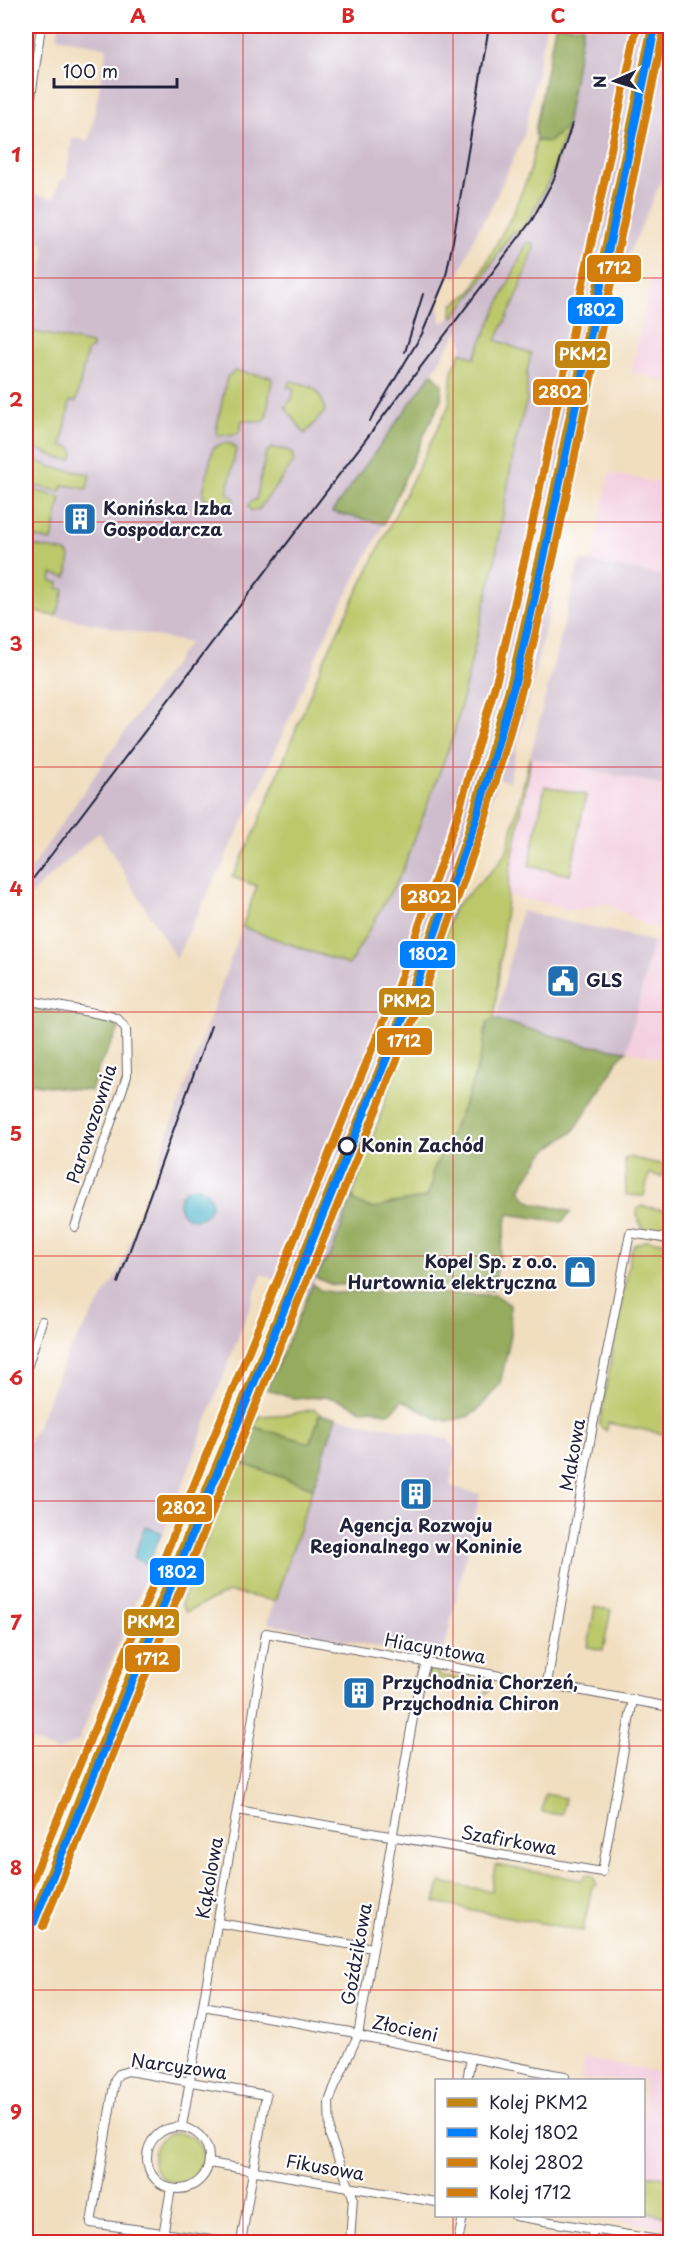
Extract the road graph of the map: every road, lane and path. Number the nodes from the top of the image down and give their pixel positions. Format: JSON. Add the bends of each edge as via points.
{"nodes":[{"id":1,"x":41,"y":26,"type":"edge"},
{"id":2,"x":26,"y":133,"type":"edge"},
{"id":3,"x":26,"y":1000,"type":"edge"},
{"id":4,"x":75,"y":1227,"type":"dead end"},
{"id":5,"x":670,"y":1239,"type":"edge"},
{"id":6,"x":42,"y":1321,"type":"dead end"},
{"id":7,"x":26,"y":1371,"type":"edge"},
{"id":8,"x":266,"y":1634,"type":"joint"},
{"id":9,"x":426,"y":1663,"type":"junction"},
{"id":10,"x":547,"y":1683,"type":"junction"},
{"id":11,"x":633,"y":1699,"type":"junction"},
{"id":12,"x":670,"y":1707,"type":"edge"},
{"id":13,"x":237,"y":1810,"type":"junction"},
{"id":14,"x":392,"y":1836,"type":"junction"},
{"id":15,"x":218,"y":1923,"type":"junction"},
{"id":16,"x":373,"y":1948,"type":"junction"},
{"id":17,"x":203,"y":2006,"type":"junction"},
{"id":18,"x":358,"y":2035,"type":"junction"},
{"id":19,"x":471,"y":2058,"type":"junction"},
{"id":20,"x":565,"y":2078,"type":"edge"},
{"id":21,"x":467,"y":2079,"type":"edge"},
{"id":22,"x":190,"y":2082,"type":"junction"},
{"id":23,"x":182,"y":2127,"type":"junction"},
{"id":24,"x":209,"y":2163,"type":"junction"},
{"id":25,"x":254,"y":2171,"type":"junction"},
{"id":26,"x":349,"y":2187,"type":"junction"},
{"id":27,"x":171,"y":2188,"type":"junction"},
{"id":28,"x":435,"y":2202,"type":"edge"},
{"id":29,"x":463,"y":2217,"type":"edge"},
{"id":30,"x":541,"y":2218,"type":"edge"},
{"id":31,"x":593,"y":2229,"type":"junction"},
{"id":32,"x":164,"y":2233,"type":"junction"},
{"id":33,"x":162,"y":2242,"type":"edge"},
{"id":34,"x":226,"y":2242,"type":"edge"},
{"id":35,"x":240,"y":2242,"type":"edge"},
{"id":36,"x":350,"y":2242,"type":"edge"},
{"id":37,"x":458,"y":2242,"type":"edge"},
{"id":38,"x":591,"y":2242,"type":"edge"},
{"id":39,"x":670,"y":2242,"type":"edge"}],
"edges":[{"from":1,"to":2,"type":"street"},
{"from":3,"to":4,"type":"street","name":"Parowozownia","via":[[110,1016],[126,1029],[127,1076]]},
{"from":5,"to":10,"type":"street","name":"Makowa","via":[[630,1233]]},
{"from":6,"to":7,"type":"street"},
{"from":8,"to":9,"type":"street","name":"Hiacyntowa"},
{"from":8,"to":13,"type":"street","name":"Kąkolowa"},
{"from":9,"to":10,"type":"street","name":"Hiacyntowa"},
{"from":9,"to":14,"type":"street","name":"Goździkowa"},
{"from":10,"to":11,"type":"street","name":"Hiacyntowa"},
{"from":11,"to":12,"type":"street","name":"Hiacyntowa"},
{"from":11,"to":14,"type":"street","name":"Szafirkowa","via":[[602,1872]]},
{"from":13,"to":14,"type":"street","name":"Szafirkowa"},
{"from":13,"to":15,"type":"street","name":"Kąkolowa"},
{"from":14,"to":16,"type":"street","name":"Goździkowa"},
{"from":15,"to":16,"type":"street"},
{"from":15,"to":17,"type":"street","name":"Kąkolowa"},
{"from":16,"to":18,"type":"street","name":"Goździkowa"},
{"from":17,"to":18,"type":"street","name":"Złocieni"},
{"from":17,"to":22,"type":"street","name":"Kąkolowa"},
{"from":18,"to":19,"type":"street","name":"Złocieni"},
{"from":18,"to":26,"type":"street","name":"Goździkowa","via":[[334,2088],[328,2112],[330,2136]]},
{"from":19,"to":20,"type":"street","name":"Złocieni"},
{"from":19,"to":21,"type":"street"},
{"from":22,"to":23,"type":"street","name":"Kąkolowa"},
{"from":22,"to":25,"type":"street","name":"Narcyzowa","via":[[266,2095]]},
{"from":22,"to":32,"type":"street","name":"Narcyzowa","via":[[128,2071],[115,2079],[91,2223]]},
{"from":23,"to":24,"type":"street","via":[[196,2132],[206,2142]]},
{"from":23,"to":27,"type":"street","via":[[161,2131],[148,2149],[147,2163],[153,2177]]},
{"from":24,"to":25,"type":"street","name":"Fikusowa"},
{"from":24,"to":27,"type":"street","via":[[198,2182],[186,2188]]},
{"from":25,"to":26,"type":"street","name":"Fikusowa"},
{"from":25,"to":35,"type":"street","name":"Narcyzowa"},
{"from":26,"to":28,"type":"street","name":"Fikusowa"},
{"from":26,"to":36,"type":"street","name":"Goździkowa","via":[[354,2204]]},
{"from":27,"to":32,"type":"street"},
{"from":29,"to":37,"type":"street"},
{"from":30,"to":31,"type":"street"},
{"from":31,"to":38,"type":"street"},
{"from":31,"to":39,"type":"street"},
{"from":32,"to":33,"type":"street"},
{"from":32,"to":34,"type":"street","name":"Narcyzowa"}]}
